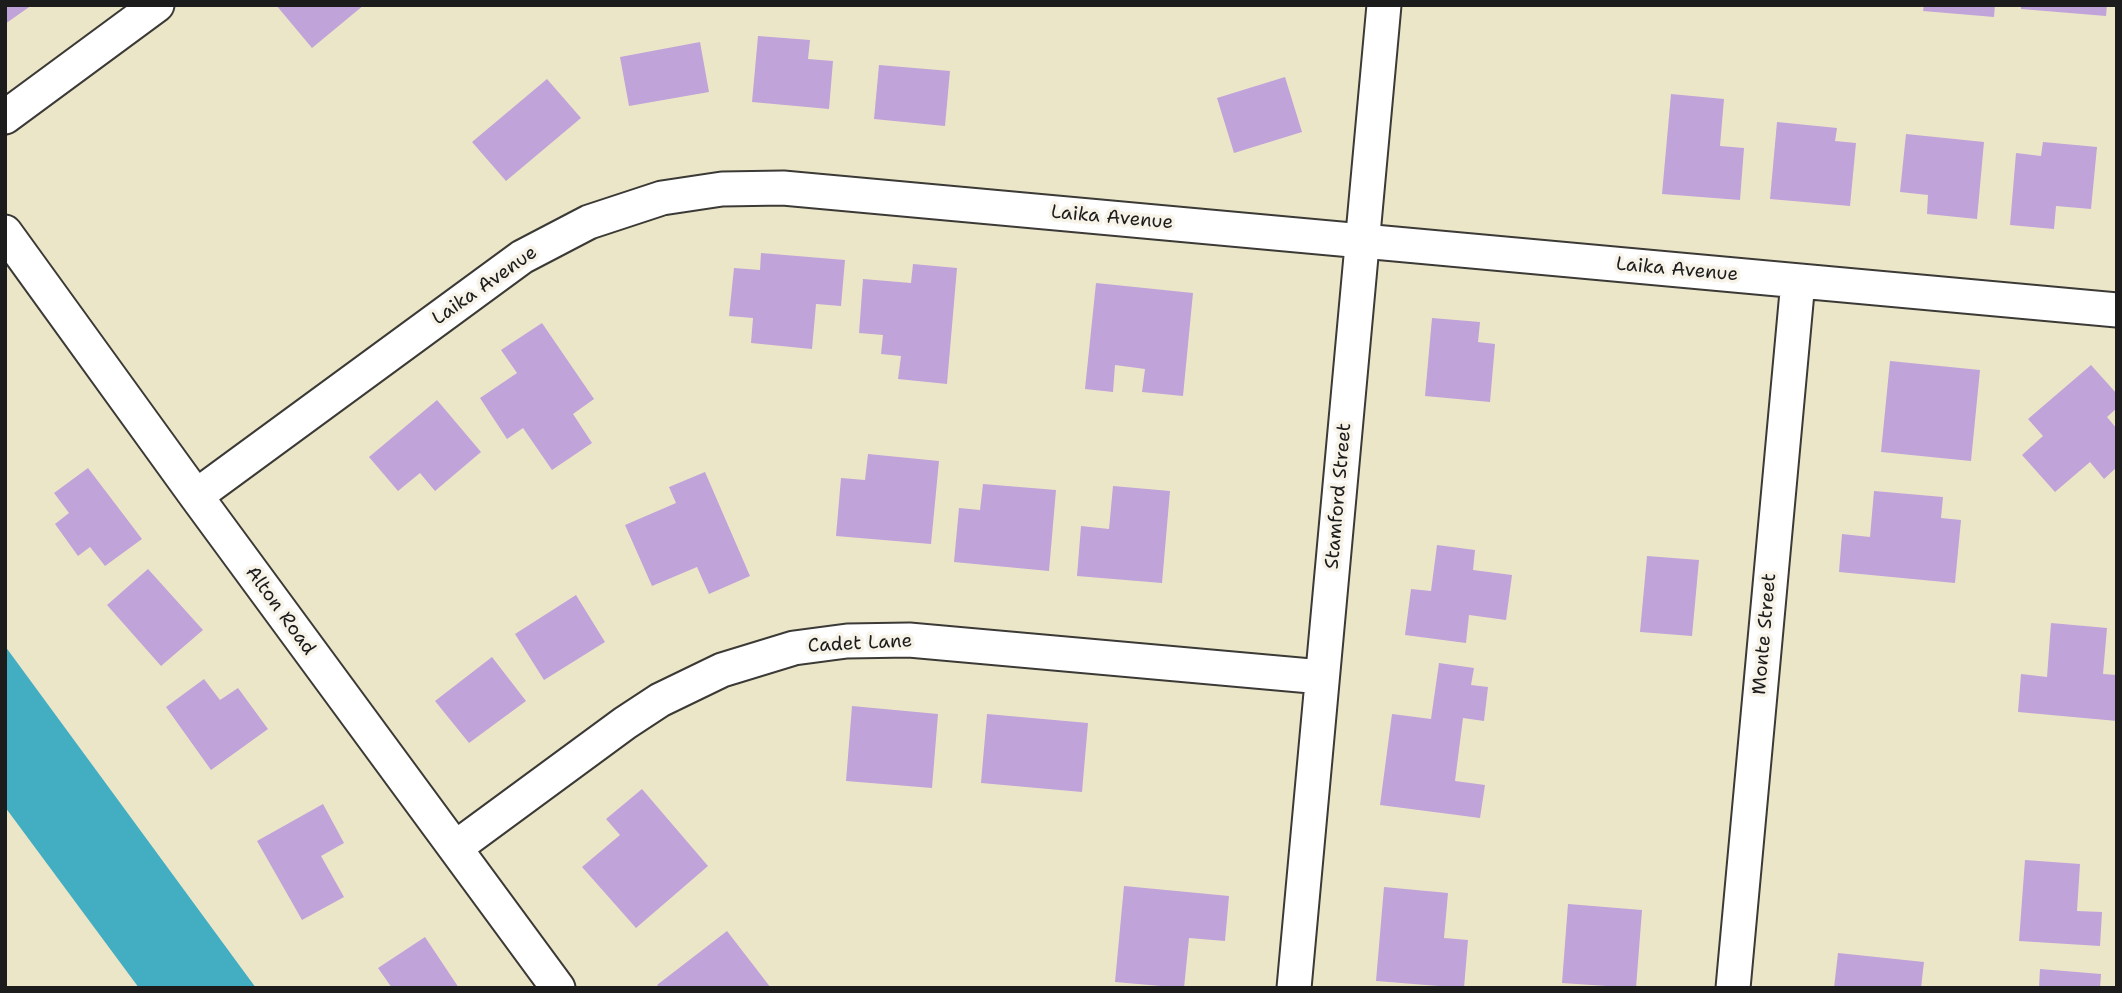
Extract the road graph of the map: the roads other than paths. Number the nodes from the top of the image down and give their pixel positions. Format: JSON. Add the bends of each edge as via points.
{"nodes":[{"id":1,"x":157,"y":5,"type":"edge"},
{"id":2,"x":1384,"y":5,"type":"edge"},
{"id":3,"x":5,"y":117,"type":"edge"},
{"id":4,"x":5,"y":232,"type":"edge"},
{"id":5,"x":1362,"y":241,"type":"junction"},
{"id":6,"x":1798,"y":281,"type":"junction"},
{"id":7,"x":2117,"y":310,"type":"edge"},
{"id":8,"x":196,"y":496,"type":"junction"},
{"id":9,"x":1322,"y":677,"type":"junction"},
{"id":10,"x":455,"y":848,"type":"junction"},
{"id":11,"x":558,"y":988,"type":"edge"},
{"id":12,"x":1294,"y":988,"type":"edge"},
{"id":13,"x":1733,"y":988,"type":"edge"}],
"edges":[{"from":1,"to":3,"type":"street"},
{"from":2,"to":5,"type":"street","name":"Stamford Street"},
{"from":4,"to":8,"type":"street","name":"Alton Road"},
{"from":5,"to":6,"type":"street","name":"Laika Avenue"},
{"from":5,"to":8,"type":"street","name":"Laika Avenue","via":[[783,188],[722,189],[662,198],[589,222],[522,257]]},
{"from":5,"to":9,"type":"street","name":"Stamford Street"},
{"from":6,"to":7,"type":"street","name":"Laika Avenue"},
{"from":6,"to":13,"type":"street","name":"Monte Street"},
{"from":8,"to":10,"type":"street","name":"Alton Road"},
{"from":9,"to":10,"type":"street","name":"Cadet Lane","via":[[909,640],[794,648],[722,670],[660,700]]},
{"from":9,"to":12,"type":"street","name":"Stamford Street"},
{"from":10,"to":11,"type":"street","name":"Alton Road"}]}
